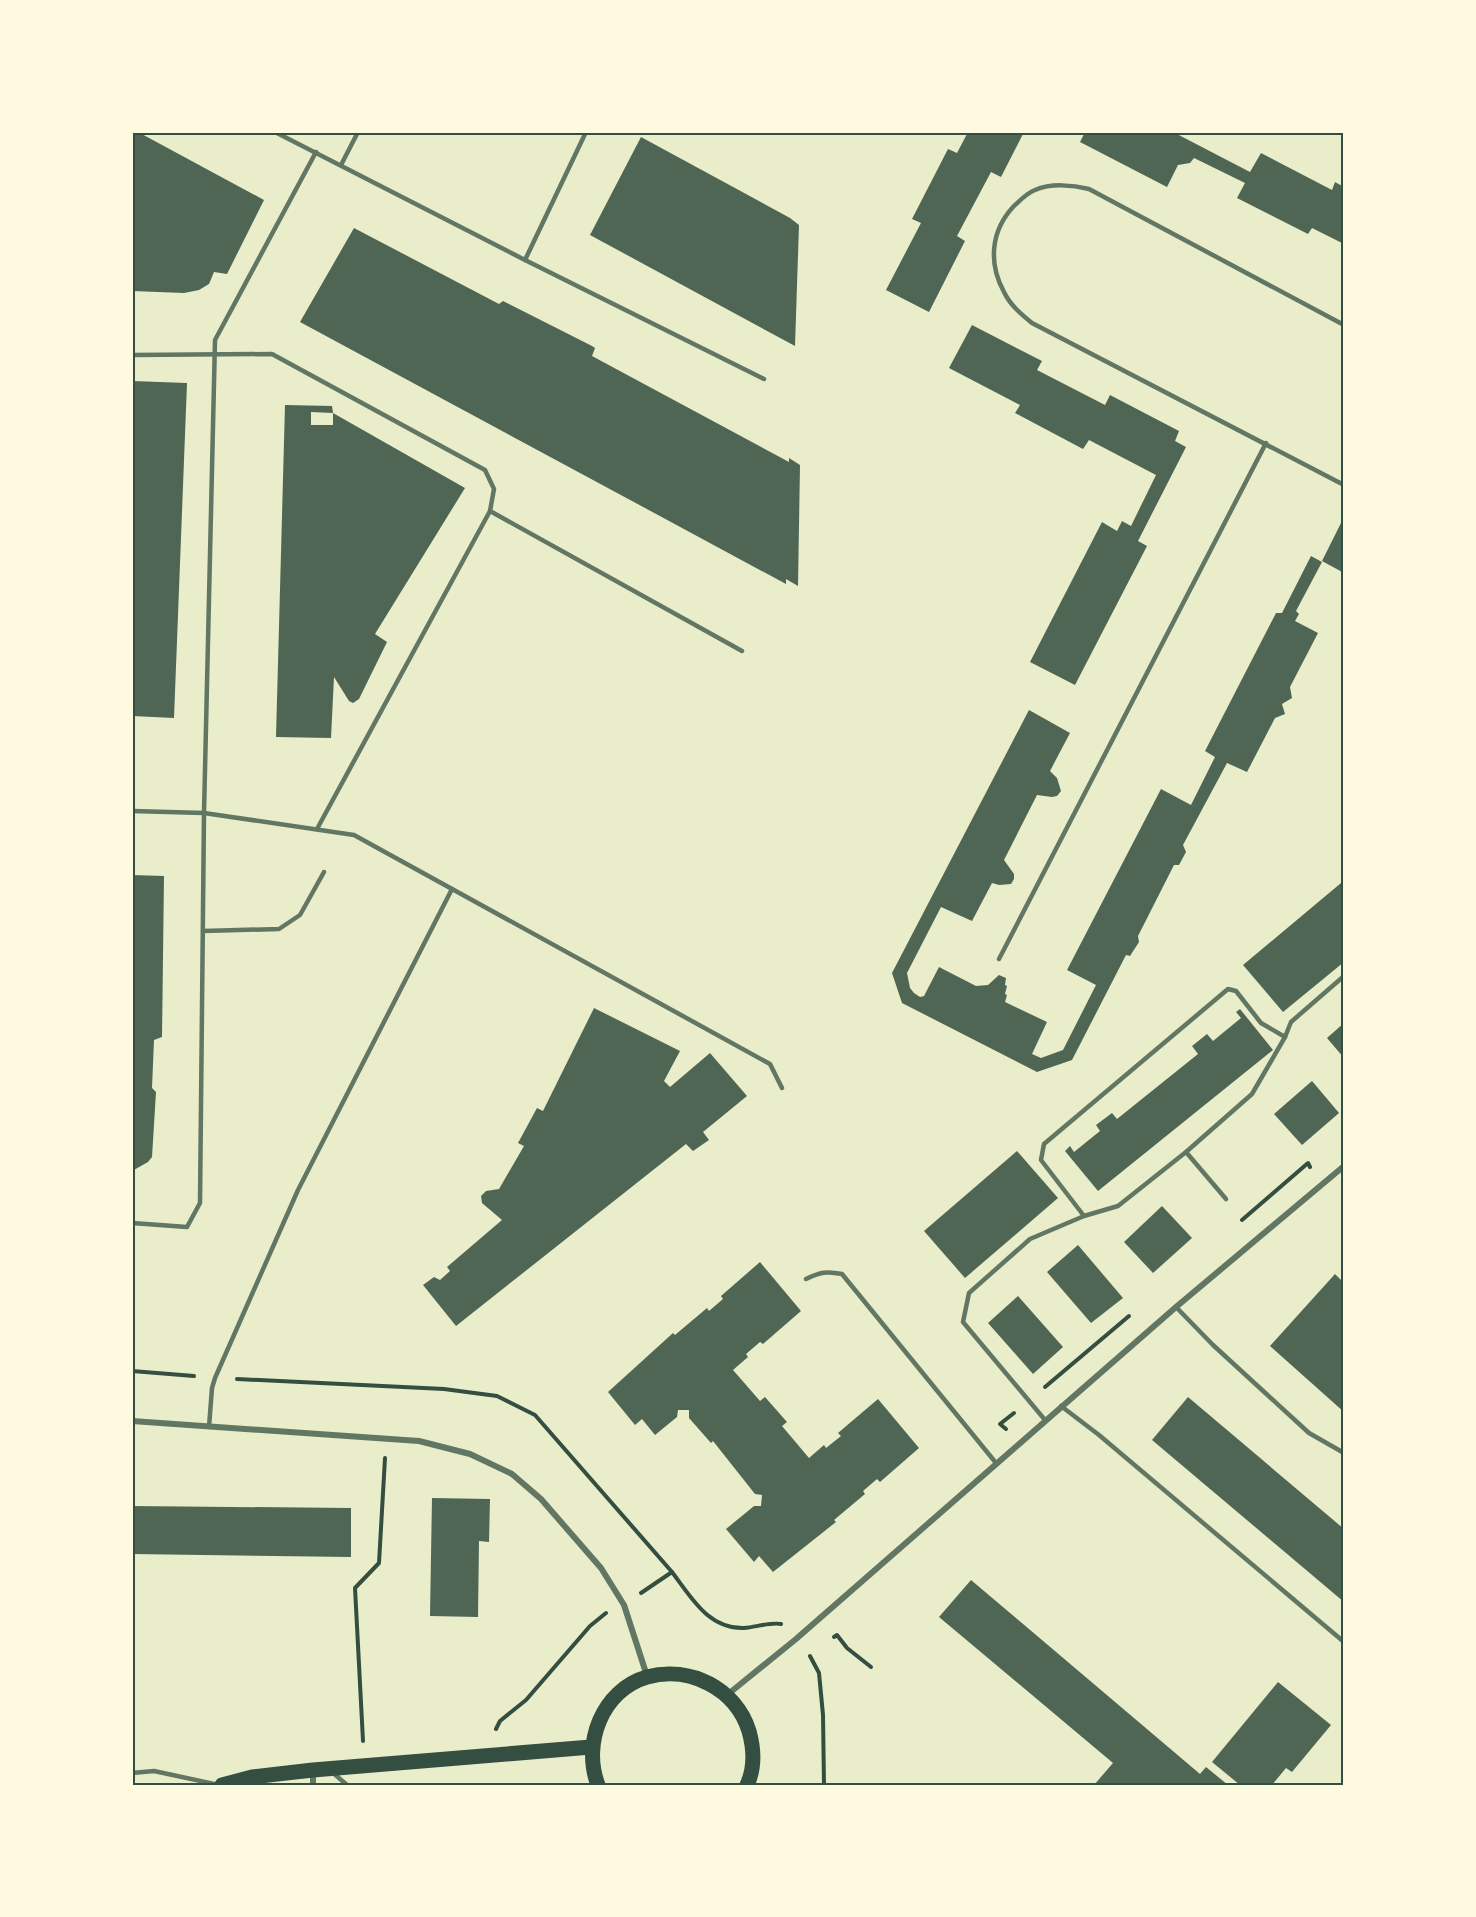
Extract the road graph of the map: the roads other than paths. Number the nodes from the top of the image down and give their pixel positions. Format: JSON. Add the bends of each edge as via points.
{"nodes":[{"id":1,"x":275,"y":132,"type":"edge"},
{"id":2,"x":358,"y":132,"type":"edge"},
{"id":3,"x":586,"y":132,"type":"edge"},
{"id":4,"x":316,"y":152,"type":"junction"},
{"id":5,"x":341,"y":165,"type":"junction"},
{"id":6,"x":525,"y":260,"type":"junction"},
{"id":7,"x":1344,"y":325,"type":"edge"},
{"id":8,"x":215,"y":354,"type":"junction"},
{"id":9,"x":132,"y":355,"type":"edge"},
{"id":10,"x":765,"y":379,"type":"dead end"},
{"id":11,"x":1266,"y":443,"type":"junction"},
{"id":12,"x":1344,"y":485,"type":"edge"},
{"id":13,"x":490,"y":511,"type":"junction"},
{"id":14,"x":742,"y":651,"type":"dead end"},
{"id":15,"x":132,"y":811,"type":"edge"},
{"id":16,"x":204,"y":813,"type":"junction"},
{"id":17,"x":317,"y":829,"type":"junction"},
{"id":18,"x":324,"y":872,"type":"dead end"},
{"id":19,"x":452,"y":888,"type":"junction"},
{"id":20,"x":202,"y":931,"type":"junction"},
{"id":21,"x":999,"y":959,"type":"dead end"},
{"id":22,"x":1344,"y":976,"type":"edge"},
{"id":23,"x":1285,"y":1037,"type":"junction"},
{"id":24,"x":782,"y":1088,"type":"dead end"},
{"id":25,"x":1186,"y":1152,"type":"junction"},
{"id":26,"x":1344,"y":1166,"type":"edge"},
{"id":27,"x":1226,"y":1199,"type":"dead end"},
{"id":28,"x":1084,"y":1216,"type":"junction"},
{"id":29,"x":132,"y":1223,"type":"edge"},
{"id":30,"x":806,"y":1279,"type":"dead end"},
{"id":31,"x":1176,"y":1307,"type":"junction"},
{"id":32,"x":1061,"y":1406,"type":"junction"},
{"id":33,"x":1045,"y":1420,"type":"junction"},
{"id":34,"x":132,"y":1421,"type":"edge"},
{"id":35,"x":209,"y":1427,"type":"junction"},
{"id":36,"x":1344,"y":1453,"type":"edge"},
{"id":37,"x":996,"y":1462,"type":"junction"},
{"id":38,"x":1344,"y":1642,"type":"edge"},
{"id":39,"x":647,"y":1677,"type":"junction"},
{"id":40,"x":727,"y":1695,"type":"junction"},
{"id":41,"x":591,"y":1747,"type":"junction"},
{"id":42,"x":132,"y":1773,"type":"edge"},
{"id":43,"x":318,"y":1775,"type":"edge"},
{"id":44,"x":220,"y":1785,"type":"edge"},
{"id":45,"x":348,"y":1785,"type":"edge"},
{"id":46,"x":597,"y":1785,"type":"edge"},
{"id":47,"x":747,"y":1785,"type":"edge"}],
"edges":[{"from":1,"to":4,"type":"lane"},
{"from":2,"to":5,"type":"lane"},
{"from":3,"to":6,"type":"lane"},
{"from":4,"to":5,"type":"lane"},
{"from":4,"to":8,"type":"lane","via":[[215,340]]},
{"from":5,"to":6,"type":"lane"},
{"from":6,"to":10,"type":"lane"},
{"from":7,"to":11,"type":"lane","via":[[1089,189],[1072,185],[1034,190],[1005,216],[993,250],[1000,284],[1014,308],[1032,323]]},
{"from":8,"to":9,"type":"lane"},
{"from":8,"to":13,"type":"lane","via":[[272,354],[485,470],[494,489]]},
{"from":8,"to":16,"type":"lane"},
{"from":11,"to":12,"type":"lane"},
{"from":11,"to":21,"type":"lane"},
{"from":13,"to":14,"type":"lane"},
{"from":13,"to":17,"type":"lane"},
{"from":15,"to":16,"type":"lane"},
{"from":16,"to":17,"type":"lane"},
{"from":16,"to":20,"type":"lane"},
{"from":17,"to":19,"type":"lane","via":[[354,835]]},
{"from":18,"to":20,"type":"lane","via":[[300,915],[279,929]]},
{"from":19,"to":24,"type":"lane","via":[[770,1064]]},
{"from":19,"to":35,"type":"lane","via":[[297,1190],[215,1378]]},
{"from":20,"to":29,"type":"lane","via":[[200,1203],[187,1227]]},
{"from":22,"to":23,"type":"lane","via":[[1291,1022]]},
{"from":23,"to":25,"type":"lane","via":[[1252,1094]]},
{"from":23,"to":28,"type":"lane","via":[[1261,1023],[1236,991],[1228,989],[1044,1144],[1041,1160]]},
{"from":25,"to":27,"type":"lane"},
{"from":25,"to":28,"type":"lane","via":[[1118,1206]]},
{"from":26,"to":31,"type":"street"},
{"from":28,"to":33,"type":"lane","via":[[1030,1239],[969,1293],[963,1322]]},
{"from":30,"to":37,"type":"lane","via":[[827,1271],[842,1274]]},
{"from":31,"to":32,"type":"street"},
{"from":31,"to":36,"type":"lane","via":[[1309,1433]]},
{"from":32,"to":33,"type":"street"},
{"from":32,"to":38,"type":"lane"},
{"from":33,"to":37,"type":"street"},
{"from":34,"to":35,"type":"street"},
{"from":35,"to":39,"type":"street","via":[[419,1441],[470,1454],[512,1474],[541,1499],[601,1568],[624,1605]]},
{"from":37,"to":40,"type":"street"},
{"from":39,"to":40,"type":"main road","via":[[693,1676]]},
{"from":39,"to":41,"type":"main road","via":[[626,1687],[602,1713]]},
{"from":40,"to":47,"type":"main road","via":[[737,1705],[752,1741],[753,1761]]},
{"from":41,"to":43,"type":"main road","via":[[365,1766]]},
{"from":41,"to":46,"type":"main road"},
{"from":42,"to":44,"type":"lane","via":[[153,1771]]},
{"from":43,"to":44,"type":"main road","via":[[252,1777]]},
{"from":43,"to":45,"type":"lane"}]}
